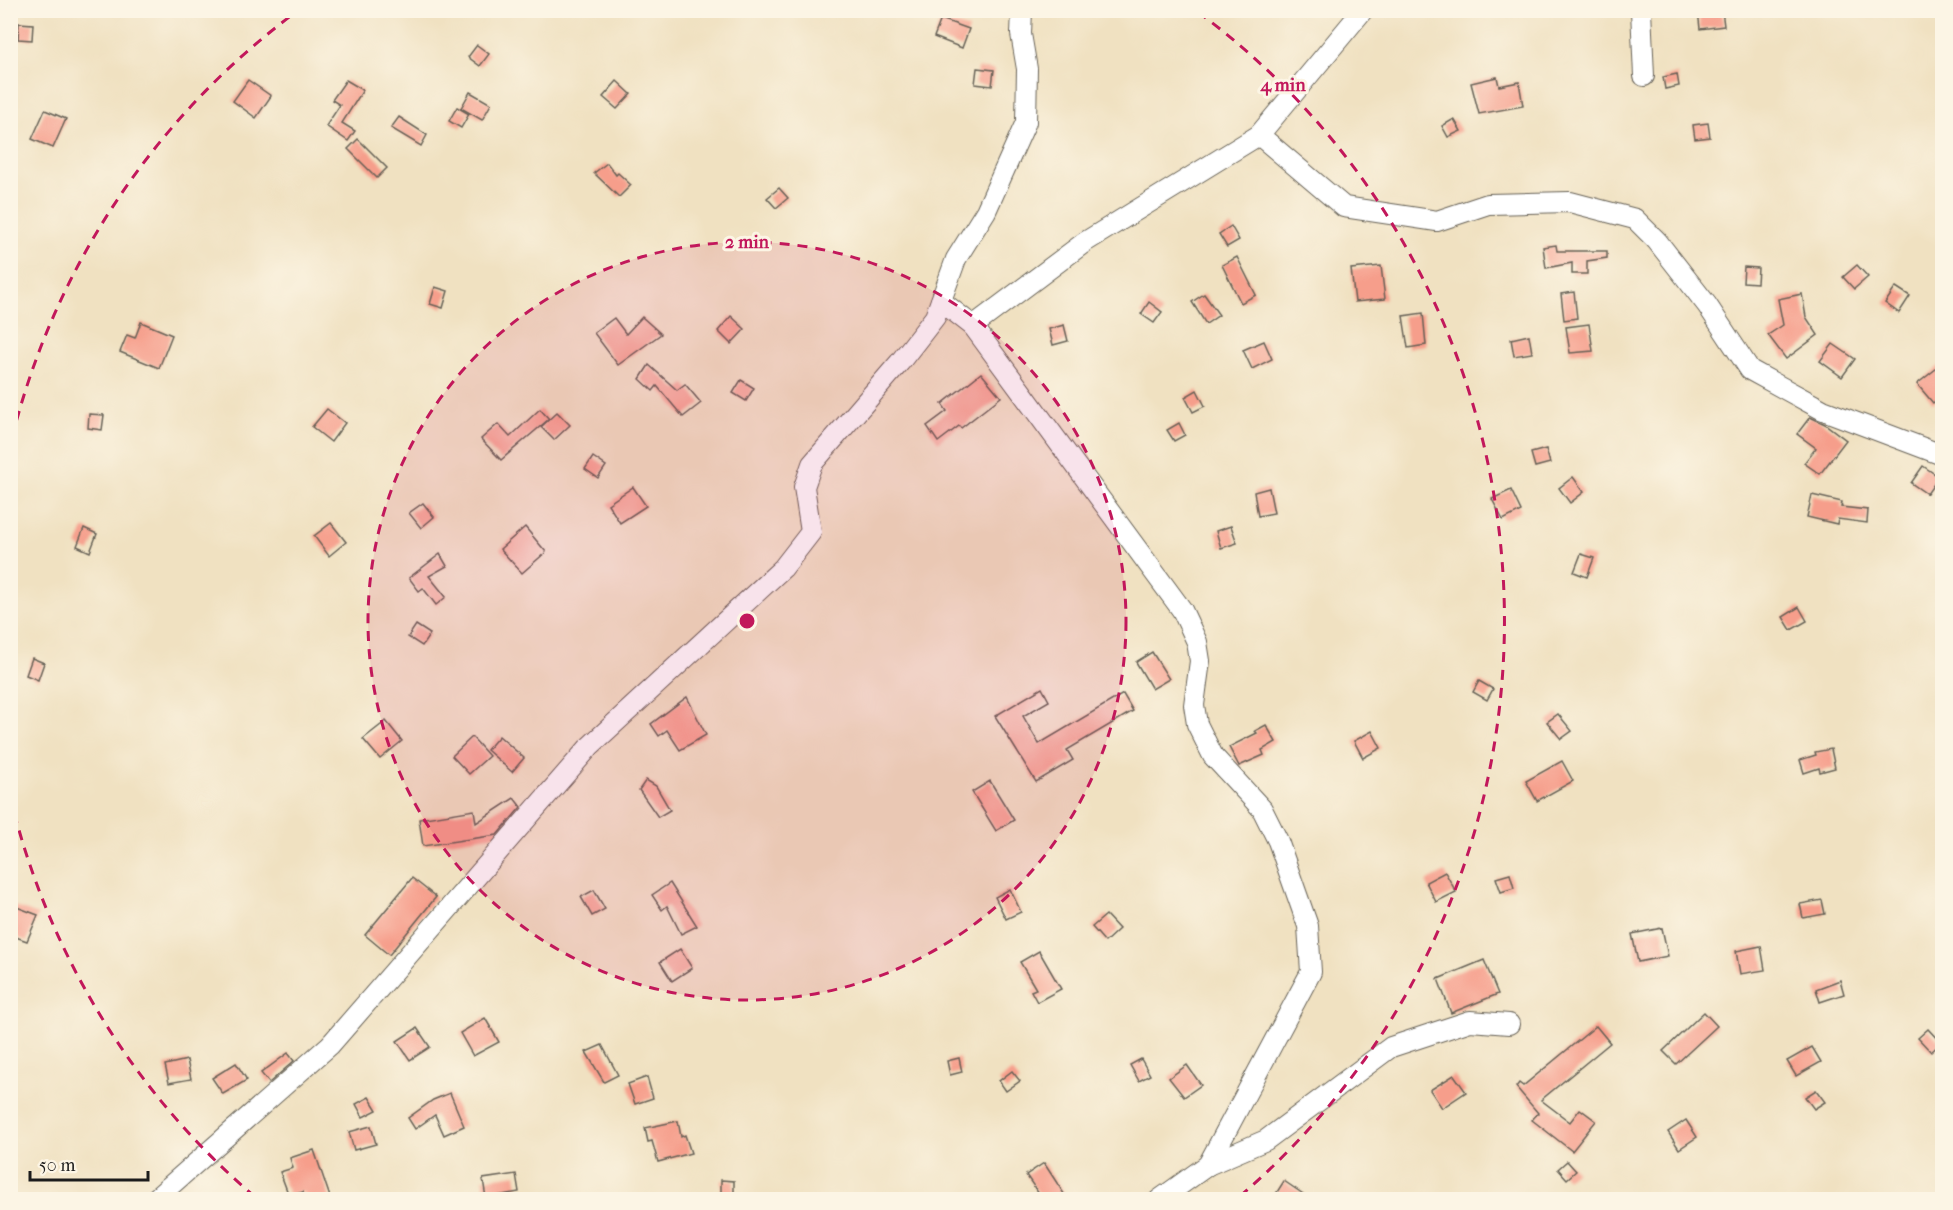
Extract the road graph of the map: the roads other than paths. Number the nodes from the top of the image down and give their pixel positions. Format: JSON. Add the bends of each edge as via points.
{"nodes":[{"id":1,"x":1022,"y":10,"type":"edge"},
{"id":2,"x":1363,"y":10,"type":"edge"},
{"id":3,"x":1641,"y":10,"type":"edge"},
{"id":4,"x":1644,"y":76,"type":"dead end"},
{"id":5,"x":1259,"y":135,"type":"junction"},
{"id":6,"x":941,"y":301,"type":"junction"},
{"id":7,"x":974,"y":326,"type":"junction"},
{"id":8,"x":1942,"y":455,"type":"edge"},
{"id":9,"x":1509,"y":1024,"type":"dead end"},
{"id":10,"x":1208,"y":1165,"type":"junction"},
{"id":11,"x":154,"y":1200,"type":"edge"},
{"id":12,"x":1159,"y":1200,"type":"edge"}],
"edges":[{"from":1,"to":6,"type":"street","via":[[1026,122],[986,211],[956,259]]},
{"from":2,"to":5,"type":"street"},
{"from":3,"to":4,"type":"street"},
{"from":5,"to":7,"type":"street","via":[[1085,242]]},
{"from":5,"to":8,"type":"street","via":[[1344,207],[1437,221],[1488,204],[1570,202],[1635,219],[1707,305],[1750,370],[1823,410]]},
{"from":6,"to":7,"type":"street"},
{"from":6,"to":11,"type":"street","via":[[935,317],[900,362],[812,464],[804,487],[811,532],[795,555],[590,746],[330,1045]]},
{"from":7,"to":10,"type":"street","via":[[1182,610],[1197,642],[1200,661],[1194,705],[1197,724],[1214,756],[1262,809],[1278,841],[1308,926],[1311,972]]},
{"from":9,"to":10,"type":"street","via":[[1470,1021],[1391,1047],[1266,1140]]},
{"from":10,"to":12,"type":"street"}]}
